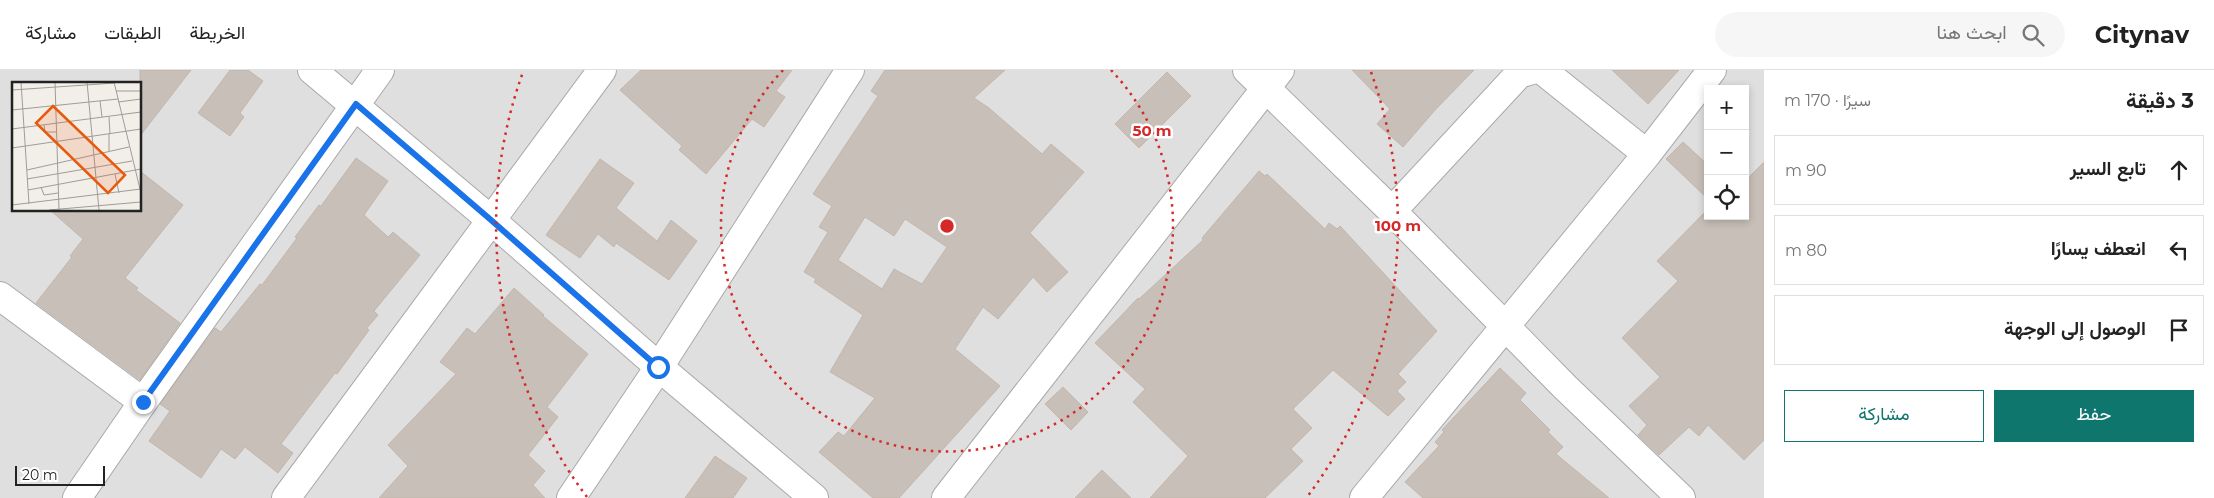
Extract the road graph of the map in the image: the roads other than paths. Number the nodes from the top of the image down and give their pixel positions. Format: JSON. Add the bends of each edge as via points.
{"nodes":[{"id":1,"x":312,"y":70,"type":"edge"},
{"id":2,"x":380,"y":70,"type":"edge"},
{"id":3,"x":602,"y":70,"type":"edge"},
{"id":4,"x":850,"y":70,"type":"edge"},
{"id":5,"x":1532,"y":70,"type":"edge"},
{"id":6,"x":1542,"y":70,"type":"edge"},
{"id":7,"x":1712,"y":70,"type":"edge"},
{"id":8,"x":1264,"y":76,"type":"edge"},
{"id":9,"x":356,"y":104,"type":"junction"},
{"id":10,"x":1647,"y":154,"type":"junction"},
{"id":11,"x":1392,"y":211,"type":"junction"},
{"id":12,"x":491,"y":220,"type":"junction"},
{"id":13,"x":0,"y":296,"type":"edge"},
{"id":14,"x":1506,"y":326,"type":"junction"},
{"id":15,"x":658,"y":367,"type":"junction"},
{"id":16,"x":143,"y":402,"type":"junction"},
{"id":17,"x":77,"y":498,"type":"edge"},
{"id":18,"x":286,"y":498,"type":"edge"},
{"id":19,"x":571,"y":498,"type":"edge"},
{"id":20,"x":814,"y":498,"type":"edge"},
{"id":21,"x":946,"y":498,"type":"edge"},
{"id":22,"x":1364,"y":498,"type":"edge"},
{"id":23,"x":1681,"y":498,"type":"edge"}],
"edges":[{"from":1,"to":9,"type":"street"},
{"from":2,"to":9,"type":"street"},
{"from":3,"to":12,"type":"street"},
{"from":4,"to":15,"type":"street"},
{"from":5,"to":11,"type":"street","via":[[1520,74]]},
{"from":6,"to":10,"type":"street"},
{"from":7,"to":10,"type":"street"},
{"from":8,"to":11,"type":"street"},
{"from":8,"to":21,"type":"street"},
{"from":9,"to":12,"type":"street"},
{"from":9,"to":16,"type":"street"},
{"from":10,"to":14,"type":"street"},
{"from":11,"to":14,"type":"street"},
{"from":12,"to":15,"type":"street"},
{"from":12,"to":18,"type":"street"},
{"from":13,"to":16,"type":"street"},
{"from":14,"to":22,"type":"street"},
{"from":14,"to":23,"type":"street","via":[[1564,387]]},
{"from":15,"to":19,"type":"street"},
{"from":15,"to":20,"type":"street"},
{"from":16,"to":17,"type":"street"}]}
